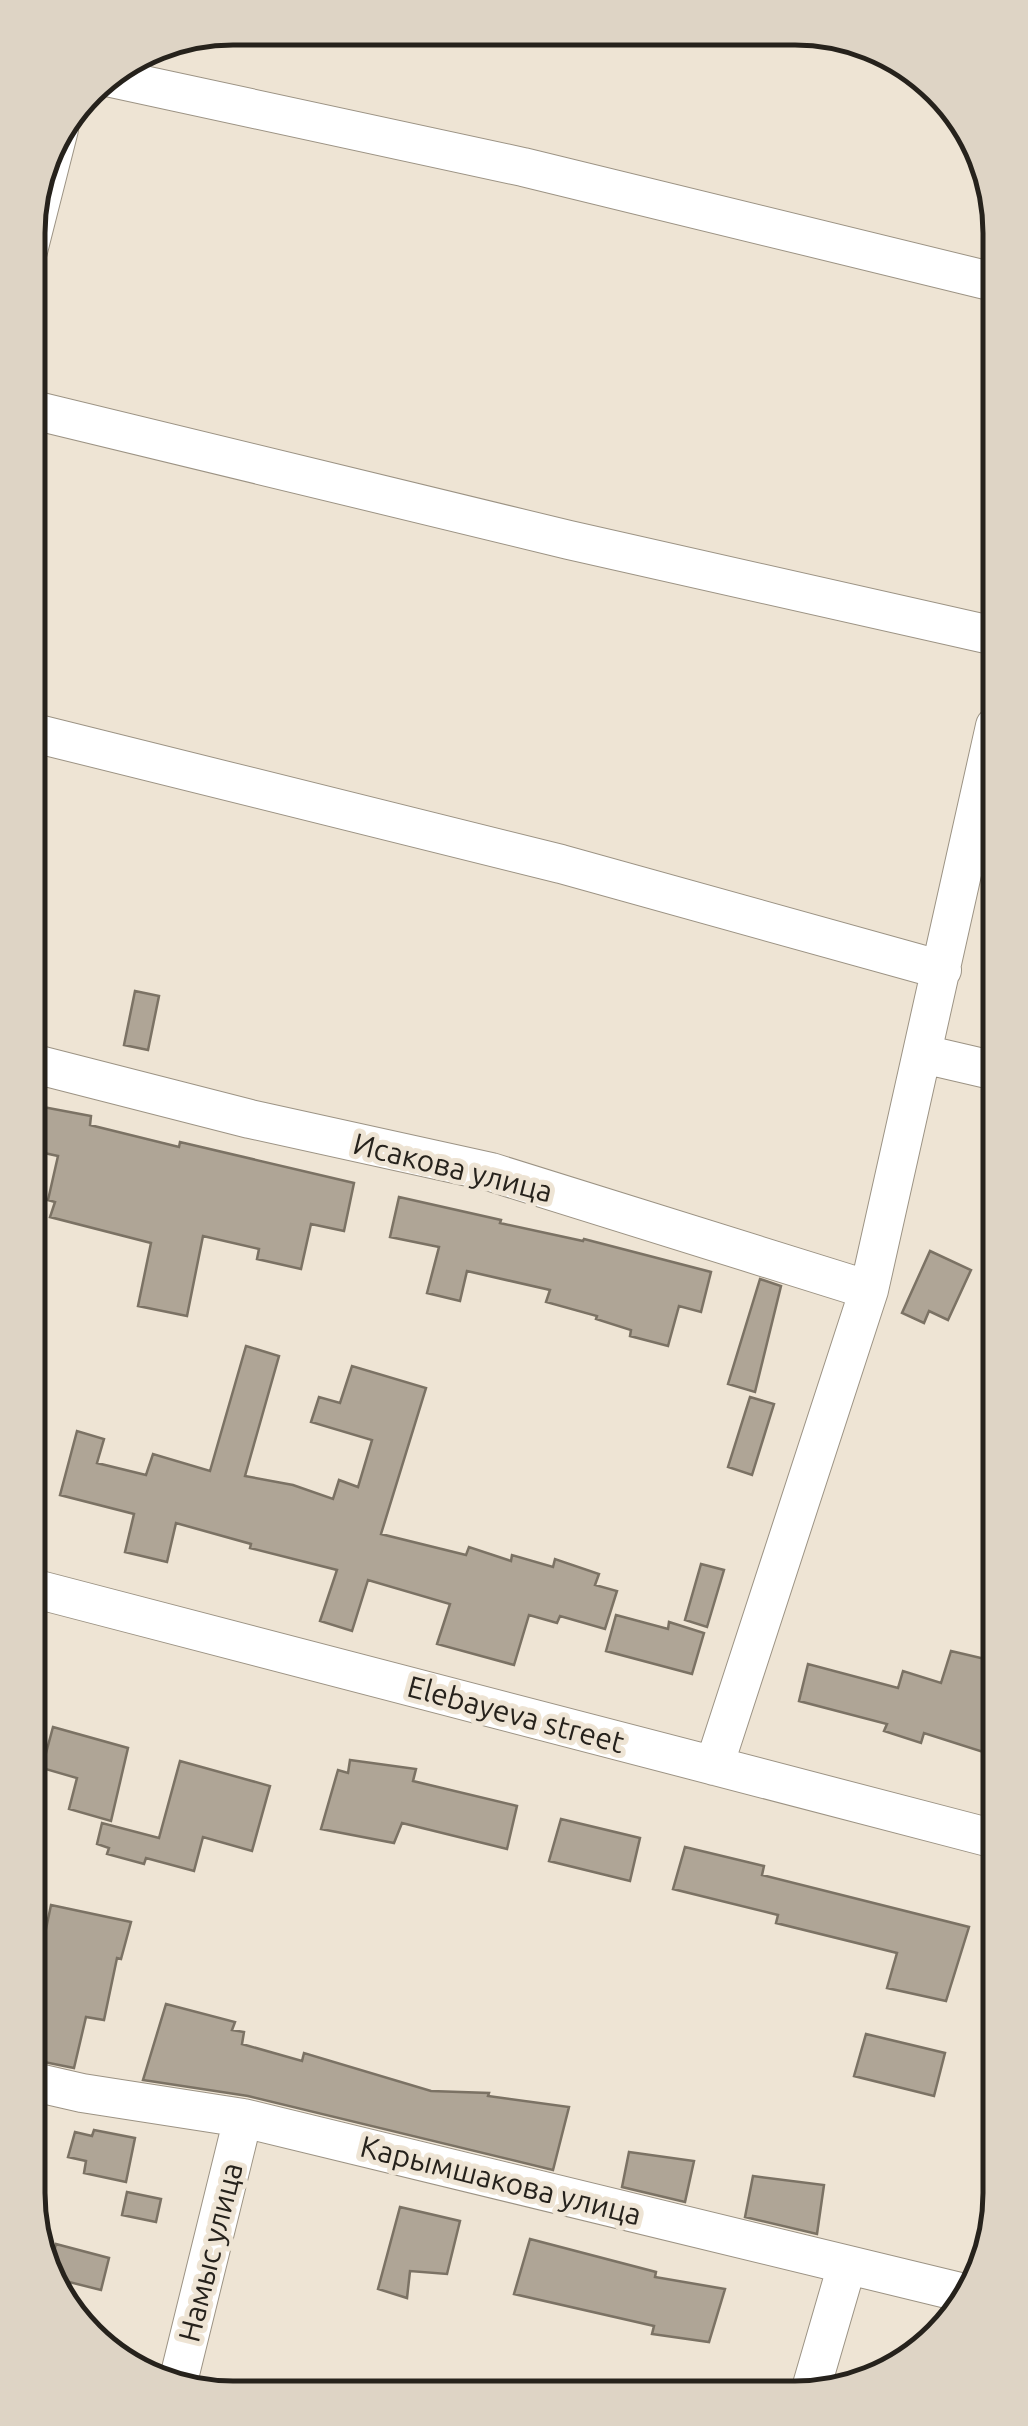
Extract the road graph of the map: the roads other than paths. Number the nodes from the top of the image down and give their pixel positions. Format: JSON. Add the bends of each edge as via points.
{"nodes":[{"id":1,"x":123,"y":81,"type":"edge"},
{"id":2,"x":983,"y":279,"type":"edge"},
{"id":3,"x":45,"y":413,"type":"edge"},
{"id":4,"x":983,"y":633,"type":"edge"},
{"id":5,"x":45,"y":736,"type":"edge"},
{"id":6,"x":983,"y":813,"type":"edge"},
{"id":7,"x":942,"y":970,"type":"junction"},
{"id":8,"x":924,"y":1054,"type":"junction"},
{"id":9,"x":45,"y":1067,"type":"edge"},
{"id":10,"x":983,"y":1068,"type":"edge"},
{"id":11,"x":869,"y":1290,"type":"junction"},
{"id":12,"x":45,"y":1599,"type":"edge"},
{"id":13,"x":714,"y":1766,"type":"junction"},
{"id":14,"x":983,"y":1836,"type":"edge"},
{"id":15,"x":45,"y":2085,"type":"edge"},
{"id":16,"x":243,"y":2118,"type":"junction"},
{"id":17,"x":847,"y":2265,"type":"junction"},
{"id":18,"x":955,"y":2292,"type":"edge"},
{"id":19,"x":180,"y":2373,"type":"edge"},
{"id":20,"x":814,"y":2380,"type":"edge"}],
"edges":[{"from":1,"to":2,"type":"street","via":[[523,167]]},
{"from":3,"to":4,"type":"street"},
{"from":5,"to":7,"type":"street","via":[[561,864]]},
{"from":6,"to":7,"type":"street"},
{"from":7,"to":8,"type":"street"},
{"from":8,"to":10,"type":"street"},
{"from":8,"to":11,"type":"street"},
{"from":9,"to":11,"type":"street","name":"Исакова улица","via":[[491,1172]]},
{"from":11,"to":13,"type":"street"},
{"from":12,"to":13,"type":"street","name":"Elebayeva street"},
{"from":13,"to":14,"type":"street","name":"Elebayeva street"},
{"from":15,"to":16,"type":"street","name":"Карымшакова улица"},
{"from":16,"to":17,"type":"street","name":"Карымшакова улица"},
{"from":16,"to":19,"type":"street","name":"Намыс улица"},
{"from":17,"to":18,"type":"street","name":"Карымшакова улица"},
{"from":17,"to":20,"type":"street"}]}
